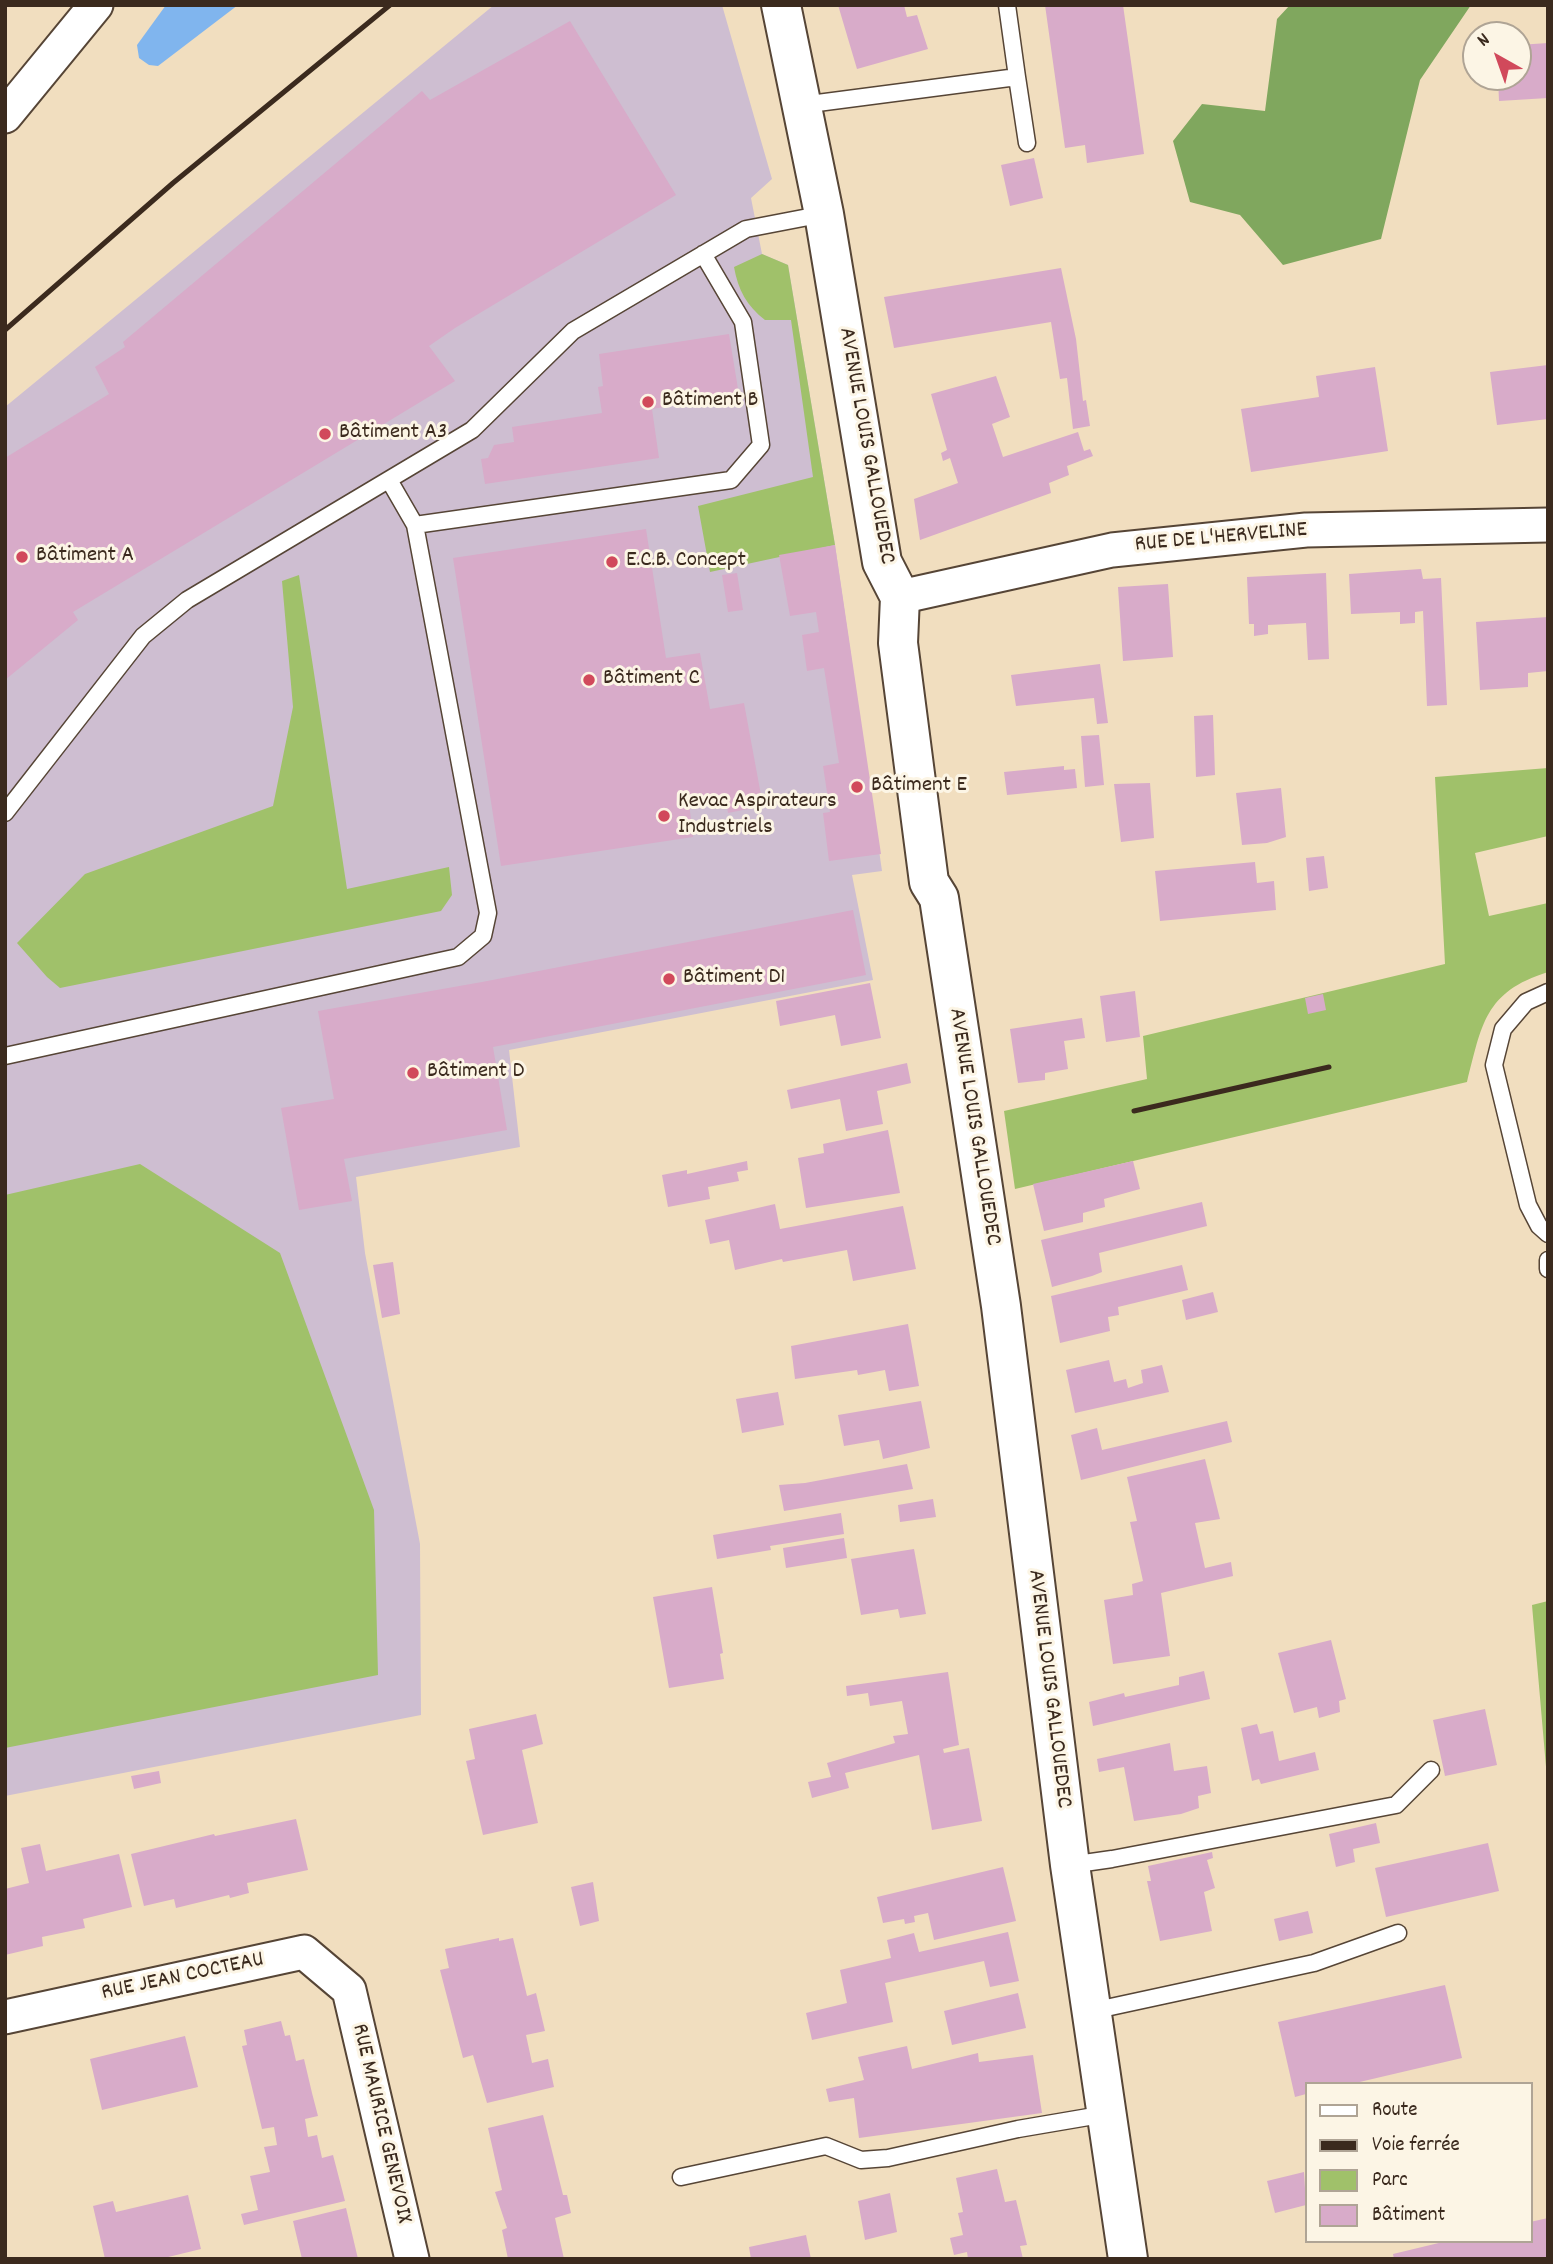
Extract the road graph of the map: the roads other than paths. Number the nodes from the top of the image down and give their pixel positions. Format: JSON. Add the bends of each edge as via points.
{"nodes":[{"id":1,"x":96,"y":5,"type":"edge"},
{"id":2,"x":781,"y":5,"type":"edge"},
{"id":3,"x":1007,"y":5,"type":"edge"},
{"id":4,"x":1017,"y":77,"type":"junction"},
{"id":5,"x":802,"y":105,"type":"junction"},
{"id":6,"x":5,"y":116,"type":"edge"},
{"id":7,"x":1027,"y":143,"type":"dead end"},
{"id":8,"x":824,"y":214,"type":"junction"},
{"id":9,"x":703,"y":254,"type":"junction"},
{"id":10,"x":389,"y":480,"type":"junction"},
{"id":11,"x":415,"y":525,"type":"junction"},
{"id":12,"x":1548,"y":525,"type":"edge"},
{"id":13,"x":900,"y":597,"type":"junction"},
{"id":14,"x":5,"y":813,"type":"edge"},
{"id":15,"x":1548,"y":992,"type":"edge"},
{"id":16,"x":5,"y":1056,"type":"edge"},
{"id":17,"x":1548,"y":1234,"type":"edge"},
{"id":18,"x":1548,"y":1259,"type":"edge"},
{"id":19,"x":1548,"y":1269,"type":"edge"},
{"id":20,"x":1431,"y":1770,"type":"dead end"},
{"id":21,"x":1070,"y":1865,"type":"junction"},
{"id":22,"x":1398,"y":1933,"type":"dead end"},
{"id":23,"x":349,"y":1990,"type":"joint"},
{"id":24,"x":1090,"y":2011,"type":"junction"},
{"id":25,"x":5,"y":2017,"type":"edge"},
{"id":26,"x":1106,"y":2114,"type":"junction"},
{"id":27,"x":681,"y":2176,"type":"dead end"},
{"id":28,"x":412,"y":2259,"type":"edge"},
{"id":29,"x":1128,"y":2259,"type":"edge"}],
"edges":[{"from":1,"to":6,"type":"street"},
{"from":2,"to":5,"type":"main road","name":"AVENUE LOUIS GALLOUEDEC"},
{"from":3,"to":4,"type":"lane"},
{"from":4,"to":5,"type":"lane"},
{"from":4,"to":7,"type":"lane"},
{"from":5,"to":8,"type":"main road","name":"AVENUE LOUIS GALLOUEDEC"},
{"from":8,"to":9,"type":"lane","via":[[746,229]]},
{"from":8,"to":13,"type":"main road","name":"AVENUE LOUIS GALLOUEDEC","via":[[882,562]]},
{"from":9,"to":10,"type":"lane","via":[[573,331],[472,430]]},
{"from":9,"to":11,"type":"lane","via":[[743,322],[761,445],[731,480]]},
{"from":10,"to":11,"type":"lane"},
{"from":10,"to":14,"type":"lane","via":[[187,600],[143,636]]},
{"from":11,"to":16,"type":"lane","via":[[488,913],[483,936],[458,957]]},
{"from":12,"to":13,"type":"street","name":"RUE DE L'HERVELINE","via":[[1306,530],[1112,550]]},
{"from":13,"to":21,"type":"main road","name":"AVENUE LOUIS GALLOUEDEC","via":[[898,643],[929,882],[939,898],[999,1293]]},
{"from":15,"to":17,"type":"lane","via":[[1526,1002],[1503,1029],[1494,1065],[1528,1205]]},
{"from":18,"to":19,"type":"lane"},
{"from":20,"to":21,"type":"lane","via":[[1396,1805]]},
{"from":21,"to":24,"type":"main road","name":"AVENUE LOUIS GALLOUEDEC"},
{"from":22,"to":24,"type":"lane","via":[[1314,1963]]},
{"from":23,"to":25,"type":"street","name":"RUE JEAN COCTEAU","via":[[304,1952]]},
{"from":23,"to":28,"type":"street","name":"RUE MAURICE GENEVOIX"},
{"from":24,"to":26,"type":"main road","name":"AVENUE LOUIS GALLOUEDEC"},
{"from":26,"to":27,"type":"lane","via":[[888,2158],[861,2160],[826,2146]]},
{"from":26,"to":29,"type":"main road","name":"AVENUE LOUIS GALLOUEDEC"}]}
